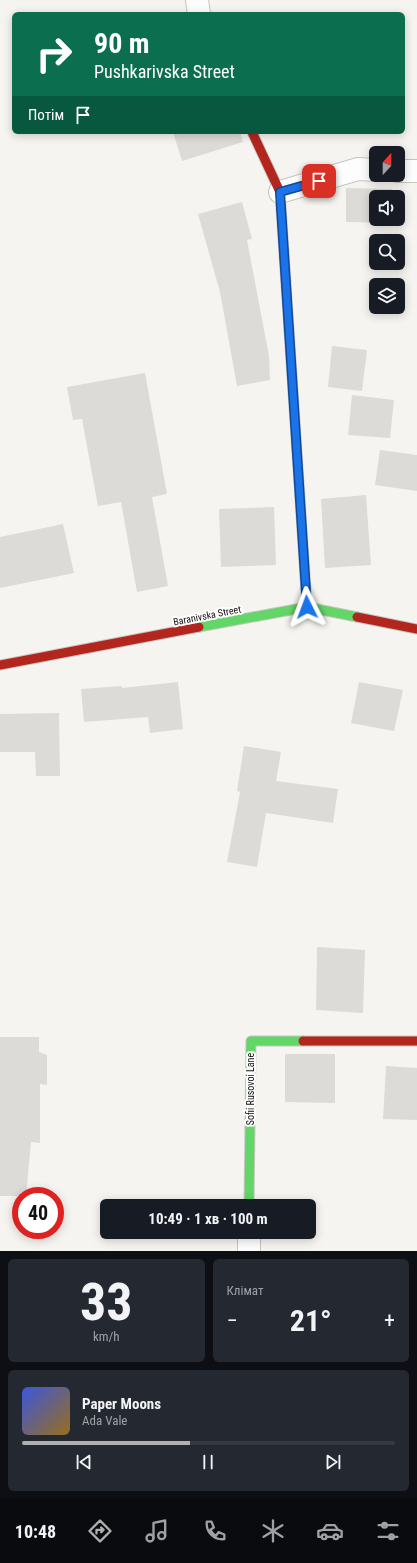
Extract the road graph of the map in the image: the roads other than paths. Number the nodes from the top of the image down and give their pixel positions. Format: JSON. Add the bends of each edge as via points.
{"nodes":[{"id":1,"x":197,"y":0,"type":"edge"},
{"id":2,"x":199,"y":12,"type":"edge"},
{"id":3,"x":253,"y":134,"type":"edge"},
{"id":4,"x":369,"y":170,"type":"edge"},
{"id":5,"x":405,"y":171,"type":"edge"},
{"id":6,"x":417,"y":171,"type":"edge"},
{"id":7,"x":280,"y":192,"type":"junction"},
{"id":8,"x":307,"y":607,"type":"junction"},
{"id":9,"x":417,"y":629,"type":"edge"},
{"id":10,"x":0,"y":665,"type":"edge"},
{"id":11,"x":417,"y":1041,"type":"edge"},
{"id":12,"x":249,"y":1199,"type":"edge"},
{"id":13,"x":249,"y":1239,"type":"edge"},
{"id":14,"x":249,"y":1251,"type":"edge"}],
"edges":[{"from":1,"to":2,"type":"street"},
{"from":3,"to":7,"type":"street"},
{"from":4,"to":7,"type":"street","via":[[358,170]]},
{"from":5,"to":6,"type":"street"},
{"from":7,"to":8,"type":"street"},
{"from":8,"to":9,"type":"street","name":"Baranivska Street"},
{"from":8,"to":10,"type":"street","name":"Baranivska Street"},
{"from":11,"to":12,"type":"street","name":"Sofii Rusovoi Lane","via":[[251,1041]]},
{"from":13,"to":14,"type":"street"}]}
